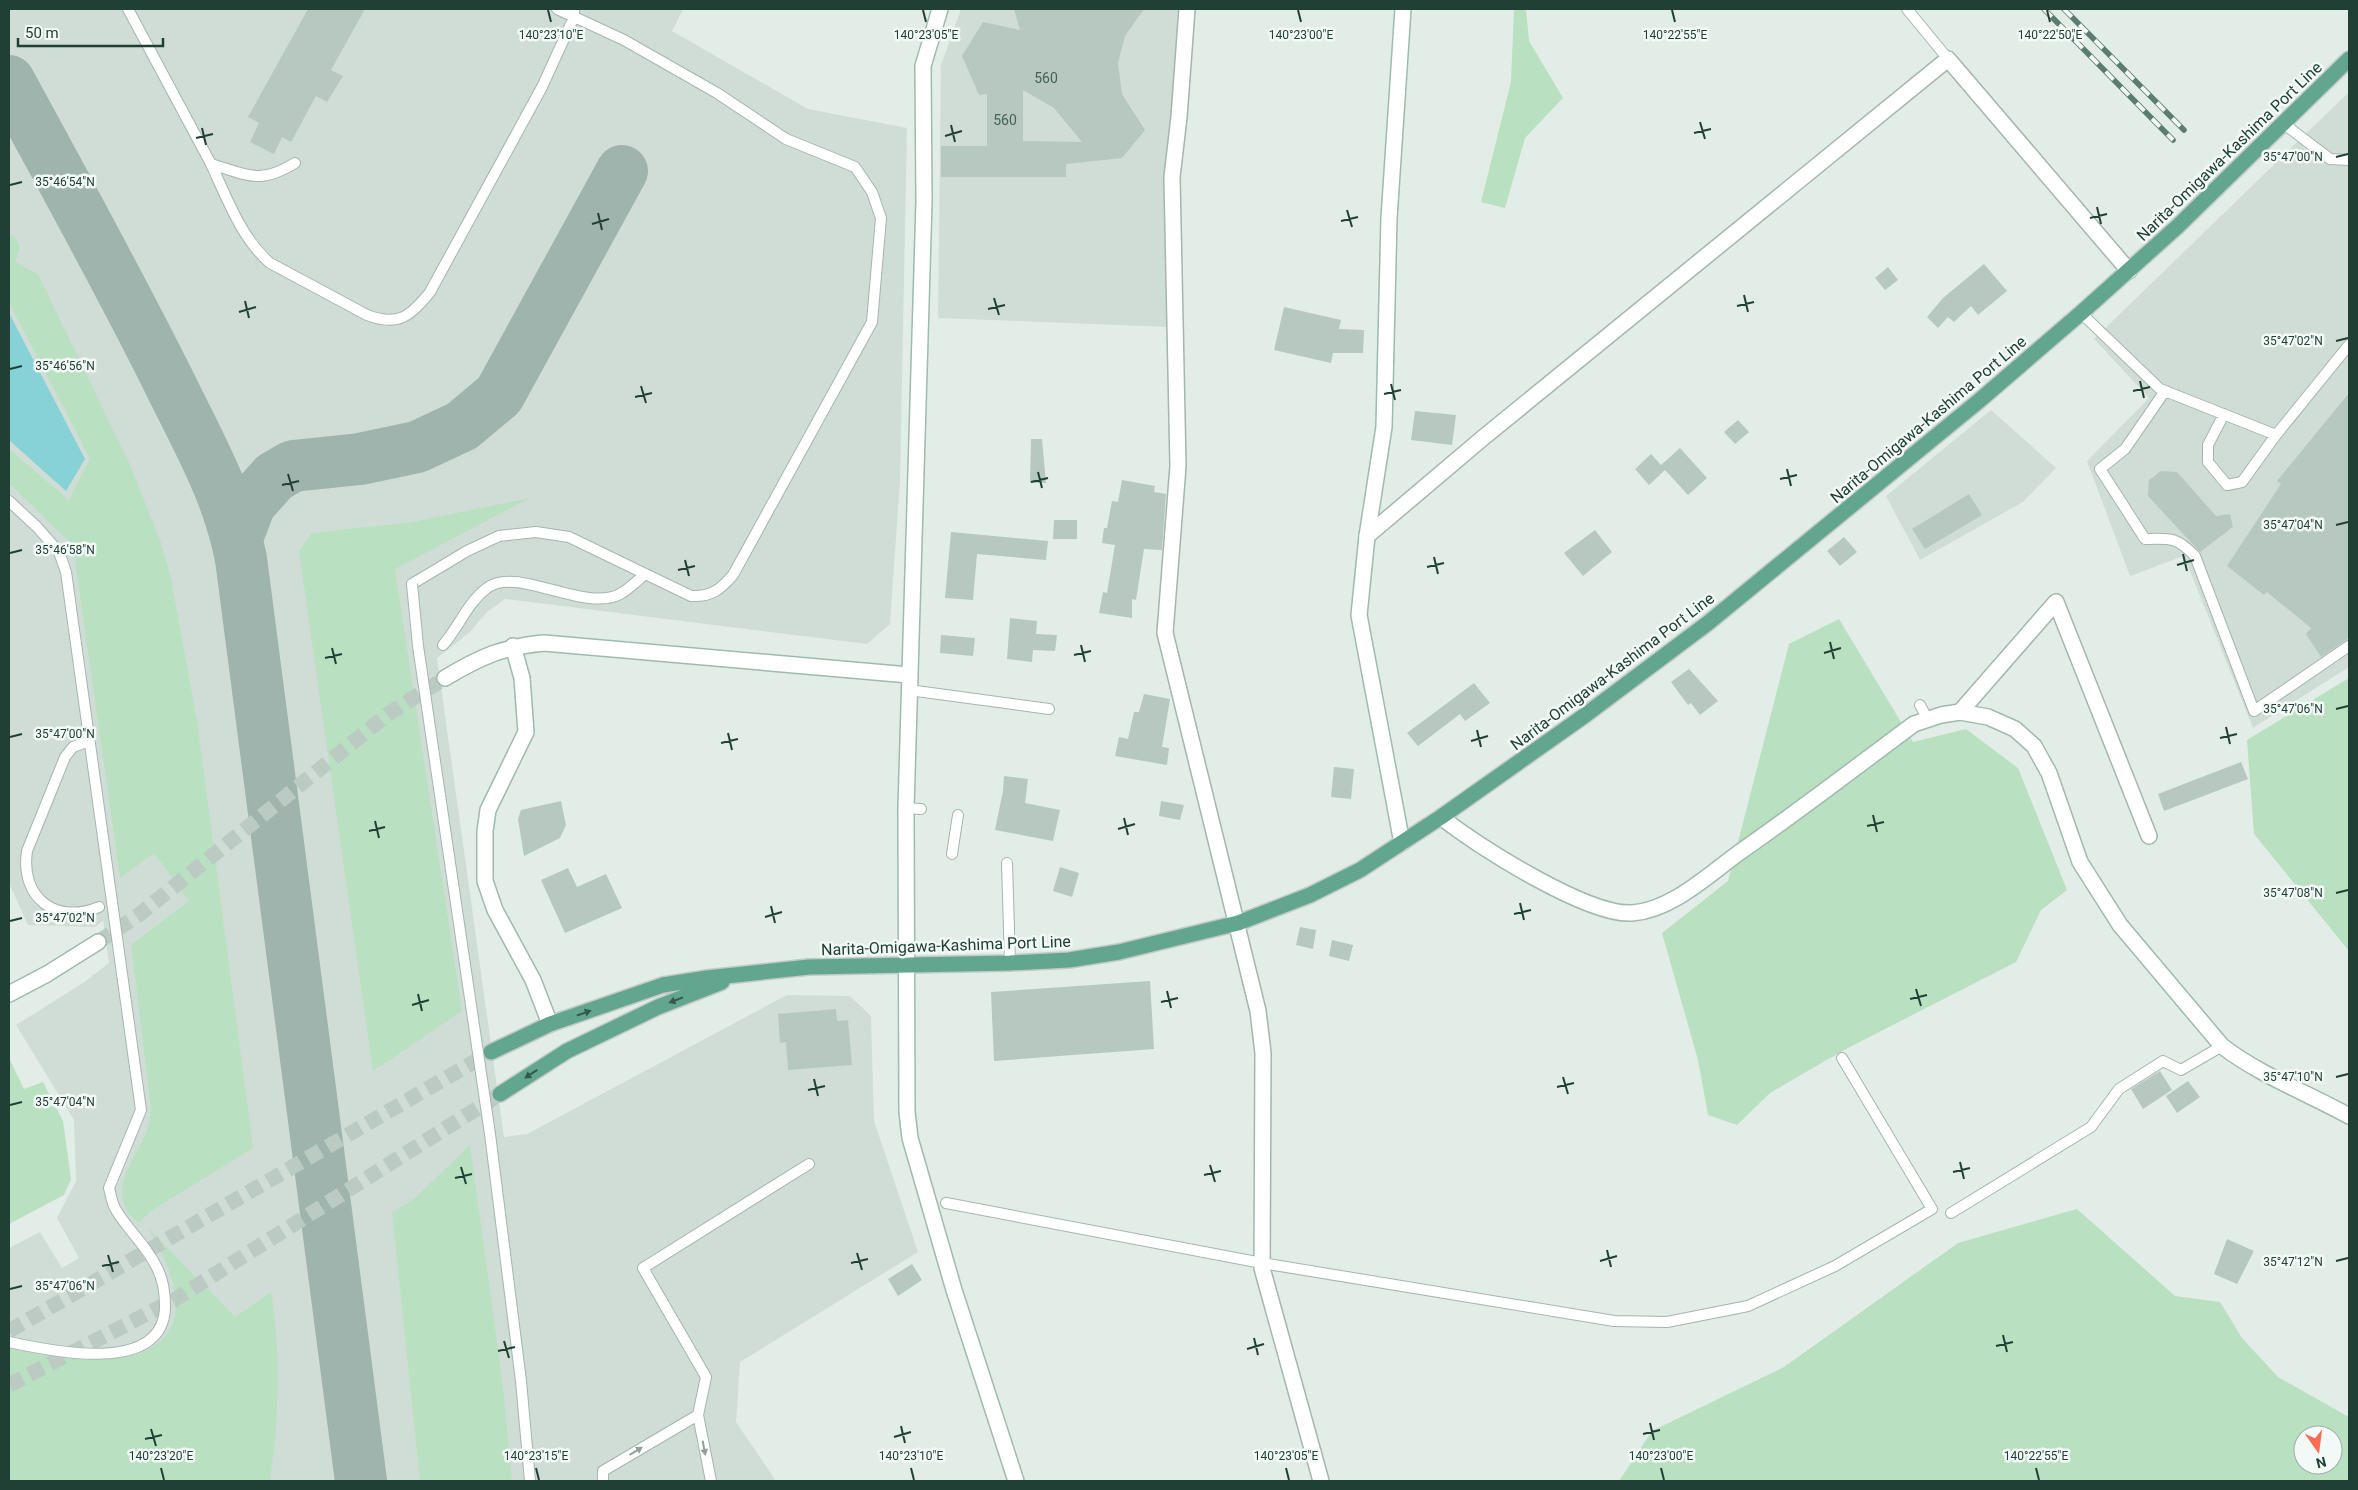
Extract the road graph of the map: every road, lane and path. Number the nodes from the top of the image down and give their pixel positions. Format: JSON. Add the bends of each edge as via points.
{"nodes":[{"id":1,"x":128,"y":9,"type":"edge"},
{"id":2,"x":557,"y":9,"type":"edge"},
{"id":3,"x":940,"y":9,"type":"edge"},
{"id":4,"x":1187,"y":9,"type":"edge"},
{"id":5,"x":1403,"y":9,"type":"edge"},
{"id":6,"x":1906,"y":9,"type":"edge"},
{"id":7,"x":574,"y":13,"type":"edge"},
{"id":8,"x":1948,"y":59,"type":"junction"},
{"id":9,"x":2349,"y":59,"type":"edge"},
{"id":10,"x":2284,"y":124,"type":"junction"},
{"id":11,"x":2349,"y":160,"type":"edge"},
{"id":12,"x":295,"y":163,"type":"dead end"},
{"id":13,"x":211,"y":164,"type":"junction"},
{"id":14,"x":2129,"y":271,"type":"junction"},
{"id":15,"x":2081,"y":313,"type":"junction"},
{"id":16,"x":2349,"y":345,"type":"edge"},
{"id":17,"x":2165,"y":390,"type":"junction"},
{"id":18,"x":2224,"y":414,"type":"junction"},
{"id":19,"x":2276,"y":435,"type":"junction"},
{"id":20,"x":9,"y":501,"type":"edge"},
{"id":21,"x":1367,"y":536,"type":"junction"},
{"id":22,"x":644,"y":575,"type":"junction"},
{"id":23,"x":443,"y":645,"type":"dead end"},
{"id":24,"x":513,"y":646,"type":"junction"},
{"id":25,"x":2349,"y":646,"type":"edge"},
{"id":26,"x":445,"y":678,"type":"tunnel mouth"},
{"id":27,"x":909,"y":682,"type":"junction"},
{"id":28,"x":1920,"y":705,"type":"dead end"},
{"id":29,"x":1049,"y":710,"type":"dead end"},
{"id":30,"x":1960,"y":712,"type":"junction"},
{"id":31,"x":1928,"y":720,"type":"junction"},
{"id":32,"x":89,"y":741,"type":"junction"},
{"id":33,"x":906,"y":808,"type":"junction"},
{"id":34,"x":921,"y":809,"type":"dead end"},
{"id":35,"x":958,"y":815,"type":"dead end"},
{"id":36,"x":1441,"y":817,"type":"junction"},
{"id":37,"x":2149,"y":836,"type":"dead end"},
{"id":38,"x":1402,"y":843,"type":"junction"},
{"id":39,"x":952,"y":854,"type":"dead end"},
{"id":40,"x":1007,"y":863,"type":"dead end"},
{"id":41,"x":99,"y":907,"type":"dead end"},
{"id":42,"x":1238,"y":923,"type":"junction"},
{"id":43,"x":98,"y":942,"type":"tunnel mouth"},
{"id":44,"x":1010,"y":963,"type":"junction"},
{"id":45,"x":905,"y":964,"type":"junction"},
{"id":46,"x":738,"y":976,"type":"junction"},
{"id":47,"x":9,"y":994,"type":"edge"},
{"id":48,"x":550,"y":1024,"type":"junction"},
{"id":49,"x":2222,"y":1046,"type":"junction"},
{"id":50,"x":491,"y":1052,"type":"tunnel mouth"},
{"id":51,"x":1842,"y":1058,"type":"dead end"},
{"id":52,"x":500,"y":1094,"type":"tunnel mouth"},
{"id":53,"x":2349,"y":1116,"type":"edge"},
{"id":54,"x":809,"y":1164,"type":"dead end"},
{"id":55,"x":946,"y":1203,"type":"dead end"},
{"id":56,"x":1951,"y":1214,"type":"dead end"},
{"id":57,"x":1262,"y":1263,"type":"junction"},
{"id":58,"x":9,"y":1342,"type":"edge"},
{"id":59,"x":698,"y":1415,"type":"junction"},
{"id":60,"x":530,"y":1481,"type":"edge"},
{"id":61,"x":603,"y":1481,"type":"edge"},
{"id":62,"x":711,"y":1481,"type":"edge"},
{"id":63,"x":1016,"y":1481,"type":"edge"},
{"id":64,"x":1321,"y":1481,"type":"edge"}],
"edges":[{"from":1,"to":13,"type":"lane"},
{"from":2,"to":7,"type":"lane"},
{"from":3,"to":27,"type":"street","via":[[923,66],[924,202]]},
{"from":4,"to":42,"type":"street","via":[[1172,177],[1178,466],[1165,633]]},
{"from":5,"to":21,"type":"street","via":[[1389,218],[1384,427]]},
{"from":6,"to":8,"type":"lane"},
{"from":7,"to":13,"type":"lane","via":[[542,87],[430,292],[414,312],[397,320],[381,320],[367,315],[270,263],[248,239]]},
{"from":7,"to":22,"type":"lane","via":[[717,93],[786,139],[855,167],[872,192],[881,218],[872,322],[733,575],[720,591],[704,597],[691,596]]},
{"from":8,"to":14,"type":"street"},
{"from":8,"to":21,"type":"street"},
{"from":9,"to":10,"type":"main road","name":"Narita-Omigawa-Kashima Port Line"},
{"from":10,"to":11,"type":"lane","via":[[2330,159]]},
{"from":10,"to":14,"type":"main road","name":"Narita-Omigawa-Kashima Port Line"},
{"from":12,"to":13,"type":"lane","via":[[263,178]]},
{"from":14,"to":15,"type":"main road","name":"Narita-Omigawa-Kashima Port Line"},
{"from":15,"to":17,"type":"lane","via":[[2160,389]]},
{"from":15,"to":36,"type":"main road","name":"Narita-Omigawa-Kashima Port Line","via":[[1708,623]]},
{"from":16,"to":19,"type":"lane"},
{"from":17,"to":18,"type":"lane"},
{"from":17,"to":25,"type":"lane","via":[[2125,449],[2100,469],[2145,539],[2171,538],[2195,556],[2254,711]]},
{"from":18,"to":19,"type":"lane"},
{"from":18,"to":19,"type":"lane","via":[[2208,445],[2208,462],[2227,485],[2242,482]]},
{"from":20,"to":32,"type":"lane","via":[[59,552],[66,572]]},
{"from":21,"to":38,"type":"street","via":[[1359,615]]},
{"from":22,"to":23,"type":"lane","via":[[620,595],[593,598],[507,580],[488,586],[469,606]]},
{"from":22,"to":60,"type":"lane","bridge":true,"via":[[569,537],[536,532],[499,536],[467,550],[412,584],[418,646],[490,1134],[521,1381]]},
{"from":24,"to":26,"type":"street","via":[[476,659]]},
{"from":24,"to":27,"type":"street","via":[[544,643]]},
{"from":24,"to":48,"type":"street","via":[[522,678],[526,732],[488,810],[485,881],[495,910],[533,980]]},
{"from":27,"to":29,"type":"lane"},
{"from":27,"to":33,"type":"street"},
{"from":28,"to":31,"type":"lane"},
{"from":30,"to":31,"type":"street"},
{"from":30,"to":37,"type":"street","via":[[2056,602]]},
{"from":30,"to":49,"type":"street","via":[[1997,721],[2015,730],[2034,746],[2048,773],[2080,862],[2120,925]]},
{"from":31,"to":36,"type":"street","via":[[1914,724],[1777,826],[1654,909],[1631,913],[1611,911],[1583,902],[1488,851]]},
{"from":32,"to":41,"type":"lane","via":[[73,747],[65,757],[27,851],[24,867],[29,883],[46,906],[72,912],[86,912]]},
{"from":32,"to":58,"type":"lane","via":[[141,1110],[109,1188],[115,1210],[157,1266],[164,1290],[165,1318],[154,1337],[136,1349],[100,1354],[58,1351]]},
{"from":33,"to":34,"type":"lane"},
{"from":33,"to":45,"type":"street"},
{"from":35,"to":39,"type":"lane"},
{"from":36,"to":38,"type":"main road","name":"Narita-Omigawa-Kashima Port Line"},
{"from":38,"to":42,"type":"main road","name":"Narita-Omigawa-Kashima Port Line","via":[[1360,870],[1310,895]]},
{"from":40,"to":44,"type":"lane"},
{"from":42,"to":44,"type":"main road","name":"Narita-Omigawa-Kashima Port Line","via":[[1119,952],[1069,960]]},
{"from":42,"to":57,"type":"street","via":[[1258,1011],[1263,1053]]},
{"from":43,"to":47,"type":"street"},
{"from":44,"to":45,"type":"main road","name":"Narita-Omigawa-Kashima Port Line"},
{"from":45,"to":46,"type":"main road","name":"Narita-Omigawa-Kashima Port Line","via":[[809,966]]},
{"from":45,"to":63,"type":"street","via":[[910,1138],[954,1290]]},
{"from":48,"to":46,"type":"main road","name":"Narita-Omigawa-Kashima Port Line","one_way":true,"via":[[663,985]]},
{"from":46,"to":52,"type":"main road","name":"Narita-Omigawa-Kashima Port Line","one_way":true,"via":[[658,1007],[567,1051]]},
{"from":48,"to":50,"type":"main road","name":"Narita-Omigawa-Kashima Port Line"},
{"from":49,"to":53,"type":"street"},
{"from":49,"to":56,"type":"lane","via":[[2181,1070],[2163,1061],[2119,1089],[2091,1127]]},
{"from":51,"to":57,"type":"lane","via":[[1932,1209],[1835,1266],[1748,1306],[1667,1322],[1614,1321]]},
{"from":54,"to":59,"type":"lane","via":[[643,1268],[706,1377]]},
{"from":55,"to":57,"type":"lane"},
{"from":57,"to":64,"type":"street"},
{"from":61,"to":59,"type":"lane","one_way":true,"via":[[603,1471]]},
{"from":59,"to":62,"type":"lane","one_way":true}]}
